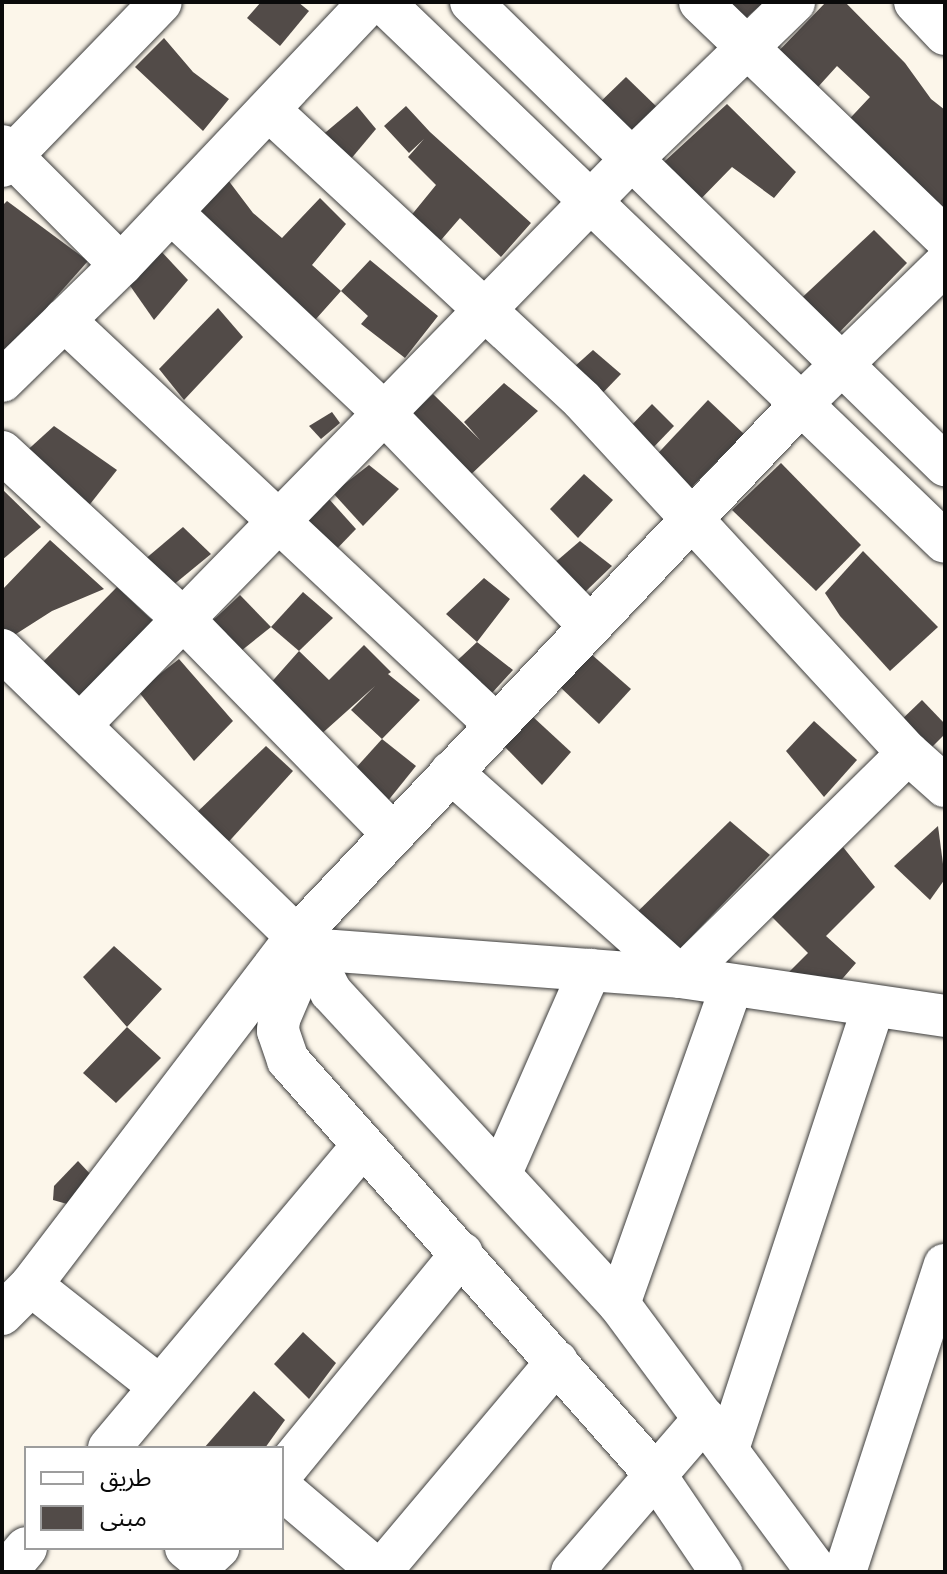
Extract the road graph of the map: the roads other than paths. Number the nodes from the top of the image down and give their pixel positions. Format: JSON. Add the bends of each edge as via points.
{"nodes":[{"id":1,"x":161,"y":2,"type":"edge"},
{"id":2,"x":370,"y":2,"type":"edge"},
{"id":3,"x":383,"y":2,"type":"edge"},
{"id":4,"x":471,"y":2,"type":"edge"},
{"id":5,"x":700,"y":2,"type":"edge"},
{"id":6,"x":794,"y":2,"type":"edge"},
{"id":7,"x":915,"y":2,"type":"edge"},
{"id":8,"x":945,"y":34,"type":"edge"},
{"id":9,"x":748,"y":46,"type":"junction"},
{"id":10,"x":269,"y":110,"type":"junction"},
{"id":11,"x":5,"y":156,"type":"edge"},
{"id":12,"x":632,"y":159,"type":"junction"},
{"id":13,"x":593,"y":201,"type":"junction"},
{"id":14,"x":171,"y":212,"type":"junction"},
{"id":15,"x":945,"y":238,"type":"edge"},
{"id":16,"x":945,"y":264,"type":"edge"},
{"id":17,"x":121,"y":265,"type":"junction"},
{"id":18,"x":485,"y":309,"type":"junction"},
{"id":19,"x":64,"y":320,"type":"junction"},
{"id":20,"x":842,"y":364,"type":"junction"},
{"id":21,"x":2,"y":381,"type":"edge"},
{"id":22,"x":800,"y":405,"type":"junction"},
{"id":23,"x":384,"y":413,"type":"junction"},
{"id":24,"x":2,"y":452,"type":"edge"},
{"id":25,"x":945,"y":465,"type":"edge"},
{"id":26,"x":694,"y":519,"type":"junction"},
{"id":27,"x":278,"y":521,"type":"junction"},
{"id":28,"x":945,"y":542,"type":"edge"},
{"id":29,"x":183,"y":619,"type":"junction"},
{"id":30,"x":589,"y":625,"type":"junction"},
{"id":31,"x":2,"y":650,"type":"edge"},
{"id":32,"x":80,"y":725,"type":"junction"},
{"id":33,"x":496,"y":725,"type":"junction"},
{"id":34,"x":908,"y":753,"type":"junction"},
{"id":35,"x":451,"y":772,"type":"junction"},
{"id":36,"x":945,"y":786,"type":"edge"},
{"id":37,"x":393,"y":834,"type":"junction"},
{"id":38,"x":302,"y":943,"type":"junction"},
{"id":39,"x":590,"y":970,"type":"junction"},
{"id":40,"x":681,"y":977,"type":"junction"},
{"id":41,"x":732,"y":985,"type":"junction"},
{"id":42,"x":873,"y":1007,"type":"junction"},
{"id":43,"x":945,"y":1016,"type":"edge"},
{"id":44,"x":362,"y":1147,"type":"junction"},
{"id":45,"x":501,"y":1173,"type":"junction"},
{"id":46,"x":462,"y":1253,"type":"junction"},
{"id":47,"x":945,"y":1265,"type":"edge"},
{"id":48,"x":16,"y":1300,"type":"edge"},
{"id":49,"x":619,"y":1304,"type":"junction"},
{"id":50,"x":557,"y":1362,"type":"junction"},
{"id":51,"x":159,"y":1386,"type":"junction"},
{"id":52,"x":717,"y":1434,"type":"junction"},
{"id":53,"x":111,"y":1446,"type":"edge"},
{"id":54,"x":284,"y":1471,"type":"edge"},
{"id":55,"x":654,"y":1473,"type":"junction"},
{"id":56,"x":284,"y":1491,"type":"edge"},
{"id":57,"x":24,"y":1550,"type":"edge"},
{"id":58,"x":188,"y":1550,"type":"edge"},
{"id":59,"x":216,"y":1550,"type":"edge"},
{"id":60,"x":6,"y":1572,"type":"edge"},
{"id":61,"x":572,"y":1572,"type":"edge"},
{"id":62,"x":721,"y":1572,"type":"edge"},
{"id":63,"x":817,"y":1572,"type":"edge"},
{"id":64,"x":845,"y":1572,"type":"edge"}],
"edges":[{"from":1,"to":11,"type":"street"},
{"from":2,"to":10,"type":"street"},
{"from":3,"to":13,"type":"street"},
{"from":4,"to":12,"type":"street"},
{"from":5,"to":9,"type":"street"},
{"from":6,"to":9,"type":"street"},
{"from":7,"to":8,"type":"street"},
{"from":9,"to":12,"type":"street"},
{"from":9,"to":15,"type":"street"},
{"from":10,"to":14,"type":"street"},
{"from":10,"to":18,"type":"street"},
{"from":11,"to":17,"type":"street"},
{"from":12,"to":13,"type":"street"},
{"from":12,"to":20,"type":"street"},
{"from":13,"to":18,"type":"street"},
{"from":13,"to":22,"type":"street"},
{"from":14,"to":17,"type":"street"},
{"from":14,"to":23,"type":"street"},
{"from":16,"to":20,"type":"street"},
{"from":17,"to":19,"type":"street"},
{"from":18,"to":23,"type":"street"},
{"from":18,"to":26,"type":"street","via":[[582,400]]},
{"from":19,"to":21,"type":"street"},
{"from":19,"to":27,"type":"street"},
{"from":20,"to":22,"type":"street"},
{"from":20,"to":25,"type":"street"},
{"from":22,"to":26,"type":"street"},
{"from":22,"to":28,"type":"street"},
{"from":23,"to":27,"type":"street"},
{"from":23,"to":30,"type":"street"},
{"from":24,"to":29,"type":"street"},
{"from":26,"to":30,"type":"street"},
{"from":26,"to":34,"type":"street"},
{"from":27,"to":29,"type":"street"},
{"from":27,"to":33,"type":"street"},
{"from":29,"to":32,"type":"street"},
{"from":29,"to":37,"type":"street"},
{"from":30,"to":33,"type":"street"},
{"from":31,"to":32,"type":"street"},
{"from":32,"to":38,"type":"street"},
{"from":33,"to":35,"type":"street"},
{"from":34,"to":36,"type":"street"},
{"from":34,"to":40,"type":"street"},
{"from":35,"to":37,"type":"street"},
{"from":35,"to":40,"type":"street"},
{"from":37,"to":38,"type":"street"},
{"from":38,"to":39,"type":"street"},
{"from":38,"to":44,"type":"street","via":[[279,1019],[282,1047]]},
{"from":38,"to":45,"type":"street","via":[[331,992]]},
{"from":38,"to":48,"type":"street"},
{"from":39,"to":40,"type":"street"},
{"from":39,"to":45,"type":"street"},
{"from":40,"to":41,"type":"street"},
{"from":41,"to":42,"type":"street"},
{"from":41,"to":49,"type":"street"},
{"from":42,"to":43,"type":"street"},
{"from":42,"to":52,"type":"street"},
{"from":44,"to":46,"type":"street"},
{"from":44,"to":51,"type":"street"},
{"from":45,"to":49,"type":"street"},
{"from":46,"to":50,"type":"street"},
{"from":46,"to":54,"type":"street"},
{"from":47,"to":64,"type":"street"},
{"from":48,"to":51,"type":"street"},
{"from":49,"to":52,"type":"street"},
{"from":50,"to":55,"type":"street"},
{"from":50,"to":56,"type":"street","via":[[380,1572]]},
{"from":51,"to":53,"type":"street"},
{"from":52,"to":55,"type":"street"},
{"from":52,"to":63,"type":"street"},
{"from":55,"to":61,"type":"street"},
{"from":55,"to":62,"type":"street"},
{"from":57,"to":60,"type":"street"},
{"from":58,"to":59,"type":"street","via":[[203,1562]]}]}
